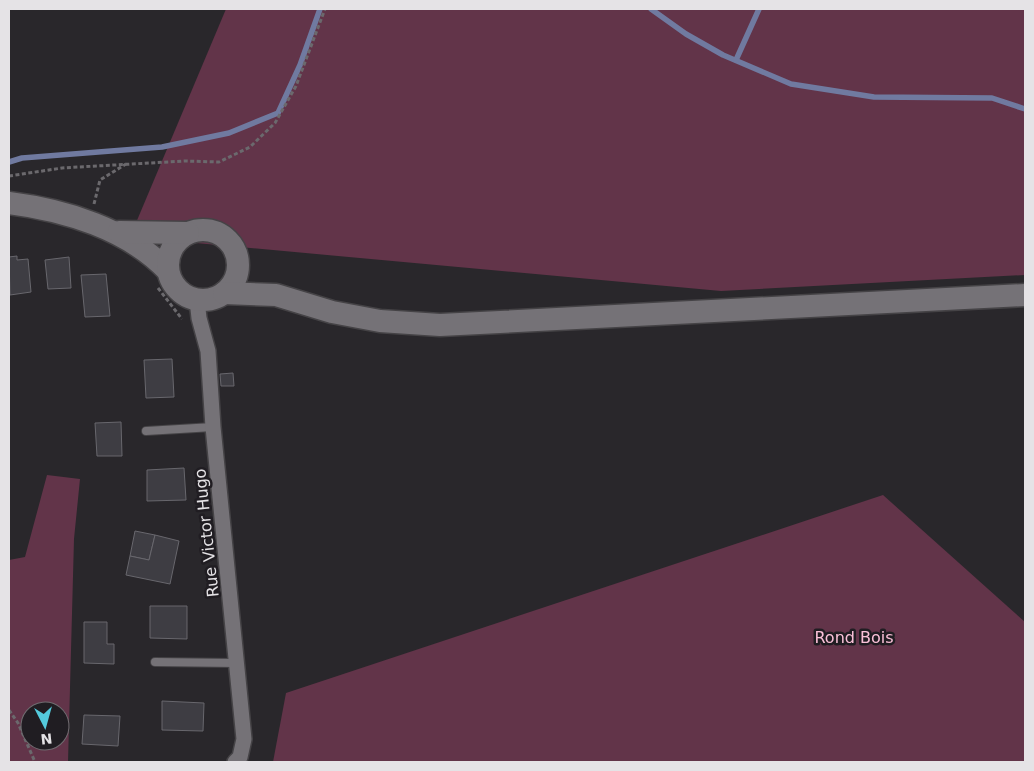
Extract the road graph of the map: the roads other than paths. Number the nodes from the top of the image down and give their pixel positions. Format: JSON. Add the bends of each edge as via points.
{"nodes":[{"id":1,"x":9,"y":203,"type":"edge"},
{"id":2,"x":104,"y":228,"type":"junction"},
{"id":3,"x":188,"y":233,"type":"junction"},
{"id":4,"x":238,"y":261,"type":"junction"},
{"id":5,"x":168,"y":271,"type":"junction"},
{"id":6,"x":224,"y":293,"type":"junction"},
{"id":7,"x":276,"y":295,"type":"junction"},
{"id":8,"x":1025,"y":295,"type":"edge"},
{"id":9,"x":197,"y":300,"type":"junction"},
{"id":10,"x":213,"y":427,"type":"junction"},
{"id":11,"x":146,"y":431,"type":"dead end"},
{"id":12,"x":155,"y":662,"type":"dead end"},
{"id":13,"x":236,"y":663,"type":"junction"},
{"id":14,"x":235,"y":762,"type":"edge"}],
"edges":[{"from":1,"to":2,"type":"street"},
{"from":2,"to":3,"type":"street","via":[[158,234]]},
{"from":2,"to":5,"type":"street","via":[[137,245]]},
{"from":3,"to":4,"type":"street","via":[[210,230],[220,234],[229,241]]},
{"from":3,"to":5,"type":"street","via":[[172,249]]},
{"from":4,"to":6,"type":"street","via":[[233,284]]},
{"from":4,"to":7,"type":"street","via":[[246,273]]},
{"from":5,"to":9,"type":"street","via":[[178,290]]},
{"from":6,"to":7,"type":"street"},
{"from":6,"to":9,"type":"street","via":[[216,298]]},
{"from":7,"to":8,"type":"street","via":[[332,312],[380,321],[440,325]]},
{"from":9,"to":10,"type":"street","name":"Rue Victor Hugo","via":[[208,351]]},
{"from":10,"to":11,"type":"lane"},
{"from":10,"to":13,"type":"street","name":"Rue Victor Hugo"},
{"from":12,"to":13,"type":"lane"},
{"from":13,"to":14,"type":"street","name":"Rue Victor Hugo","via":[[244,739],[240,757]]}]}
